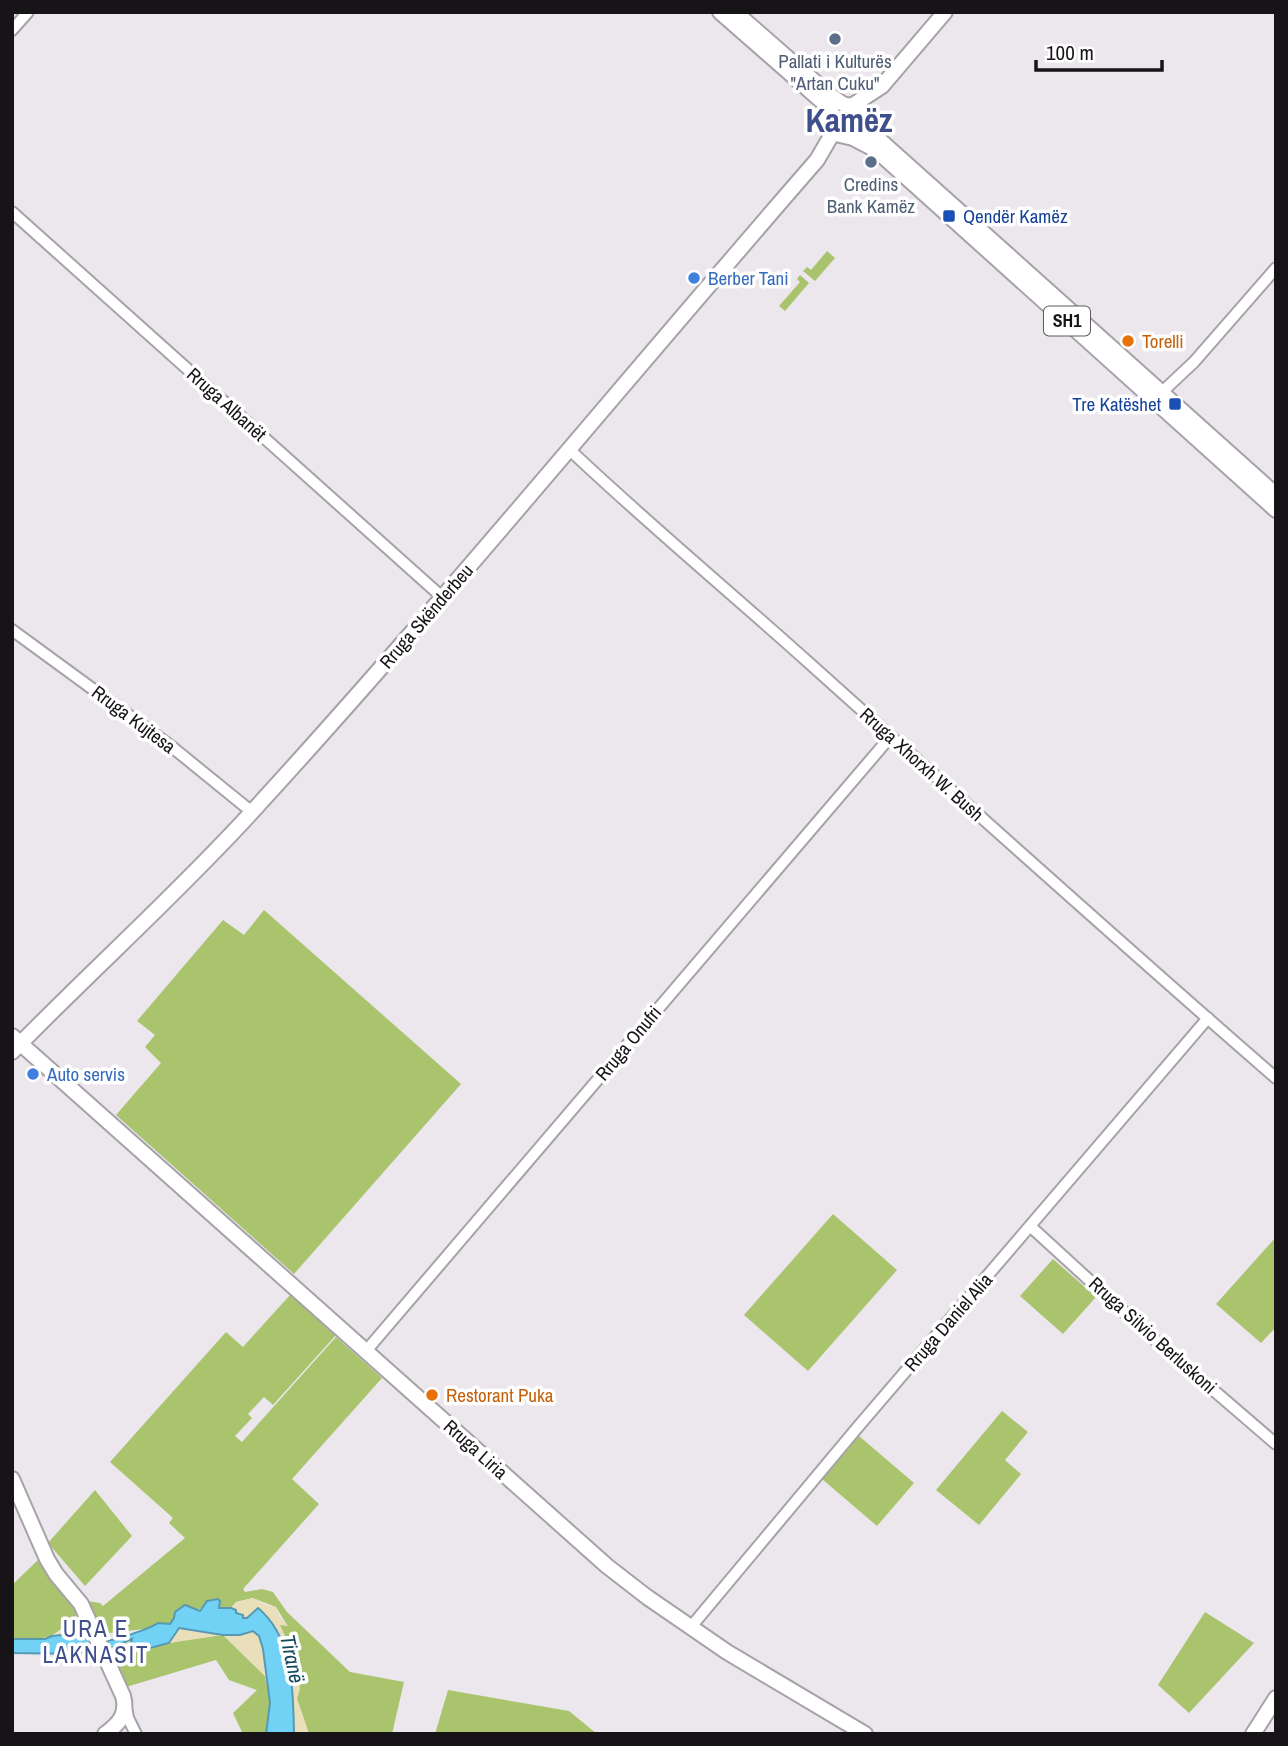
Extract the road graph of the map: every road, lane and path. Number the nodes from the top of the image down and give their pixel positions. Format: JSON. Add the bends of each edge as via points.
{"nodes":[{"id":1,"x":28,"y":12,"type":"edge"},
{"id":2,"x":720,"y":12,"type":"edge"},
{"id":3,"x":735,"y":12,"type":"edge"},
{"id":4,"x":945,"y":12,"type":"edge"},
{"id":5,"x":12,"y":30,"type":"edge"},
{"id":6,"x":882,"y":86,"type":"junction"},
{"id":7,"x":849,"y":105,"type":"junction"},
{"id":8,"x":834,"y":120,"type":"junction"},
{"id":9,"x":866,"y":121,"type":"junction"},
{"id":10,"x":851,"y":138,"type":"junction"},
{"id":11,"x":817,"y":160,"type":"junction"},
{"id":12,"x":12,"y":212,"type":"edge"},
{"id":13,"x":1276,"y":268,"type":"edge"},
{"id":14,"x":1162,"y":392,"type":"junction"},
{"id":15,"x":570,"y":450,"type":"junction"},
{"id":16,"x":1276,"y":495,"type":"edge"},
{"id":17,"x":1276,"y":510,"type":"edge"},
{"id":18,"x":442,"y":597,"type":"junction"},
{"id":19,"x":12,"y":630,"type":"edge"},
{"id":20,"x":891,"y":736,"type":"junction"},
{"id":21,"x":252,"y":812,"type":"junction"},
{"id":22,"x":1208,"y":1018,"type":"junction"},
{"id":23,"x":15,"y":1044,"type":"edge"},
{"id":24,"x":1276,"y":1077,"type":"edge"},
{"id":25,"x":1030,"y":1226,"type":"junction"},
{"id":26,"x":366,"y":1351,"type":"junction"},
{"id":27,"x":1276,"y":1444,"type":"edge"},
{"id":28,"x":12,"y":1479,"type":"edge"},
{"id":29,"x":690,"y":1628,"type":"junction"},
{"id":30,"x":1276,"y":1698,"type":"edge"},
{"id":31,"x":125,"y":1701,"type":"junction"},
{"id":32,"x":109,"y":1731,"type":"edge"},
{"id":33,"x":135,"y":1732,"type":"edge"},
{"id":34,"x":865,"y":1734,"type":"edge"},
{"id":35,"x":1253,"y":1734,"type":"edge"}],
"edges":[{"from":1,"to":5,"type":"street"},
{"from":2,"to":8,"type":"main road","number":"SH1","via":[[825,104]]},
{"from":3,"to":7,"type":"main road","number":"SH1","via":[[831,96]]},
{"from":4,"to":6,"type":"main road"},
{"from":6,"to":7,"type":"main road"},
{"from":6,"to":9,"type":"main road"},
{"from":7,"to":8,"type":"main road","via":[[837,111]]},
{"from":7,"to":9,"type":"main road","number":"SH1","via":[[861,109]]},
{"from":8,"to":10,"type":"main road","number":"SH1","via":[[838,133]]},
{"from":8,"to":11,"type":"main road","name":"Rruga Skënderbeu"},
{"from":9,"to":10,"type":"main road","via":[[862,133]]},
{"from":9,"to":14,"type":"main road","number":"SH1","via":[[874,135]]},
{"from":10,"to":11,"type":"main road","name":"Rruga Skënderbeu"},
{"from":10,"to":17,"type":"main road","number":"SH1","via":[[876,150]]},
{"from":11,"to":15,"type":"main road","name":"Rruga Skënderbeu"},
{"from":12,"to":18,"type":"street","name":"Rruga Albanët"},
{"from":13,"to":14,"type":"street"},
{"from":14,"to":16,"type":"main road","number":"SH1"},
{"from":15,"to":18,"type":"main road","name":"Rruga Skënderbeu"},
{"from":15,"to":20,"type":"street","name":"Rruga Xhorxh W. Bush"},
{"from":18,"to":21,"type":"main road","name":"Rruga Skënderbeu"},
{"from":19,"to":21,"type":"street","name":"Rruga Kujtesa"},
{"from":20,"to":22,"type":"street","name":"Rruga Xhorxh W. Bush"},
{"from":20,"to":26,"type":"street","name":"Rruga Onufri"},
{"from":21,"to":23,"type":"main road","name":"Rruga Skënderbeu"},
{"from":22,"to":24,"type":"street","name":"Rruga Xhorxh W. Bush"},
{"from":22,"to":25,"type":"street","name":"Rruga Daniel Alia"},
{"from":23,"to":26,"type":"main road","name":"Rruga Liria"},
{"from":25,"to":27,"type":"street","name":"Rruga Silvio Berluskoni"},
{"from":25,"to":29,"type":"street","name":"Rruga Daniel Alia"},
{"from":26,"to":29,"type":"main road","name":"Rruga Liria","via":[[582,1544]]},
{"from":28,"to":31,"type":"main road","via":[[47,1559],[81,1604]]},
{"from":29,"to":34,"type":"main road","name":"Rruga Liria"},
{"from":30,"to":35,"type":"main road"},
{"from":31,"to":32,"type":"main road","via":[[120,1721]]},
{"from":31,"to":33,"type":"street"},
{"from":32,"to":33,"type":"street","via":[[122,1726]]}]}
